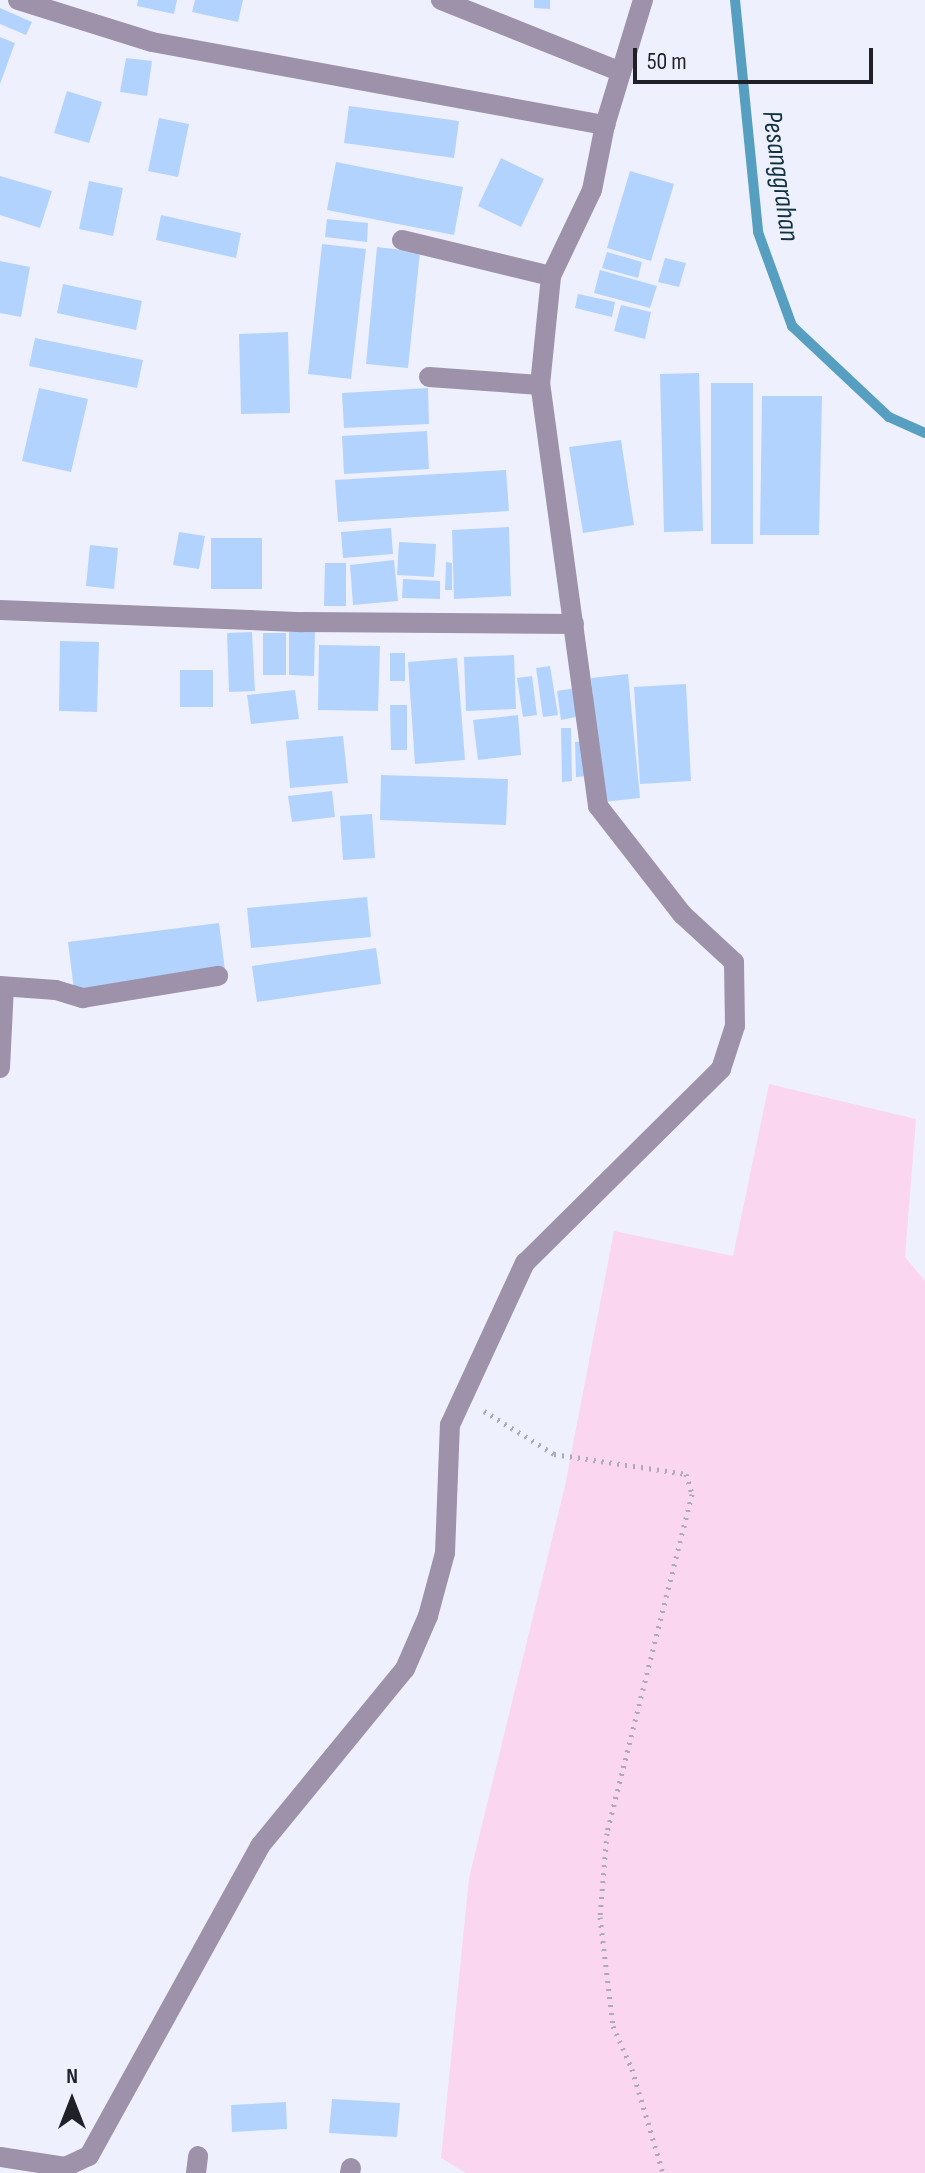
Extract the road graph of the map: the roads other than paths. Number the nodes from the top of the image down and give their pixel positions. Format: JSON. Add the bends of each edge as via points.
{"nodes":[{"id":1,"x":18,"y":0,"type":"edge"},
{"id":2,"x":441,"y":0,"type":"edge"},
{"id":3,"x":643,"y":0,"type":"edge"},
{"id":4,"x":621,"y":72,"type":"junction"},
{"id":5,"x":605,"y":125,"type":"junction"},
{"id":6,"x":402,"y":240,"type":"dead end"},
{"id":7,"x":551,"y":276,"type":"junction"},
{"id":8,"x":429,"y":377,"type":"dead end"},
{"id":9,"x":540,"y":385,"type":"junction"},
{"id":10,"x":0,"y":610,"type":"edge"},
{"id":11,"x":574,"y":624,"type":"junction"},
{"id":12,"x":218,"y":976,"type":"dead end"},
{"id":13,"x":2,"y":987,"type":"edge"},
{"id":14,"x":0,"y":1068,"type":"edge"},
{"id":15,"x":0,"y":2157,"type":"edge"}],
"edges":[{"from":1,"to":5,"type":"street","via":[[152,42]]},
{"from":2,"to":4,"type":"street"},
{"from":3,"to":4,"type":"street"},
{"from":4,"to":5,"type":"street"},
{"from":5,"to":7,"type":"street","via":[[592,190]]},
{"from":6,"to":7,"type":"street"},
{"from":7,"to":9,"type":"street"},
{"from":8,"to":9,"type":"street"},
{"from":9,"to":11,"type":"street"},
{"from":10,"to":11,"type":"street","via":[[303,622]]},
{"from":11,"to":15,"type":"street","via":[[598,806],[682,914],[734,962],[735,1026],[721,1069],[525,1263],[450,1425],[445,1553],[428,1616],[405,1669],[260,1846],[89,2156],[65,2167]]},
{"from":12,"to":13,"type":"street","via":[[83,998],[56,990]]},
{"from":13,"to":14,"type":"street"}]}
